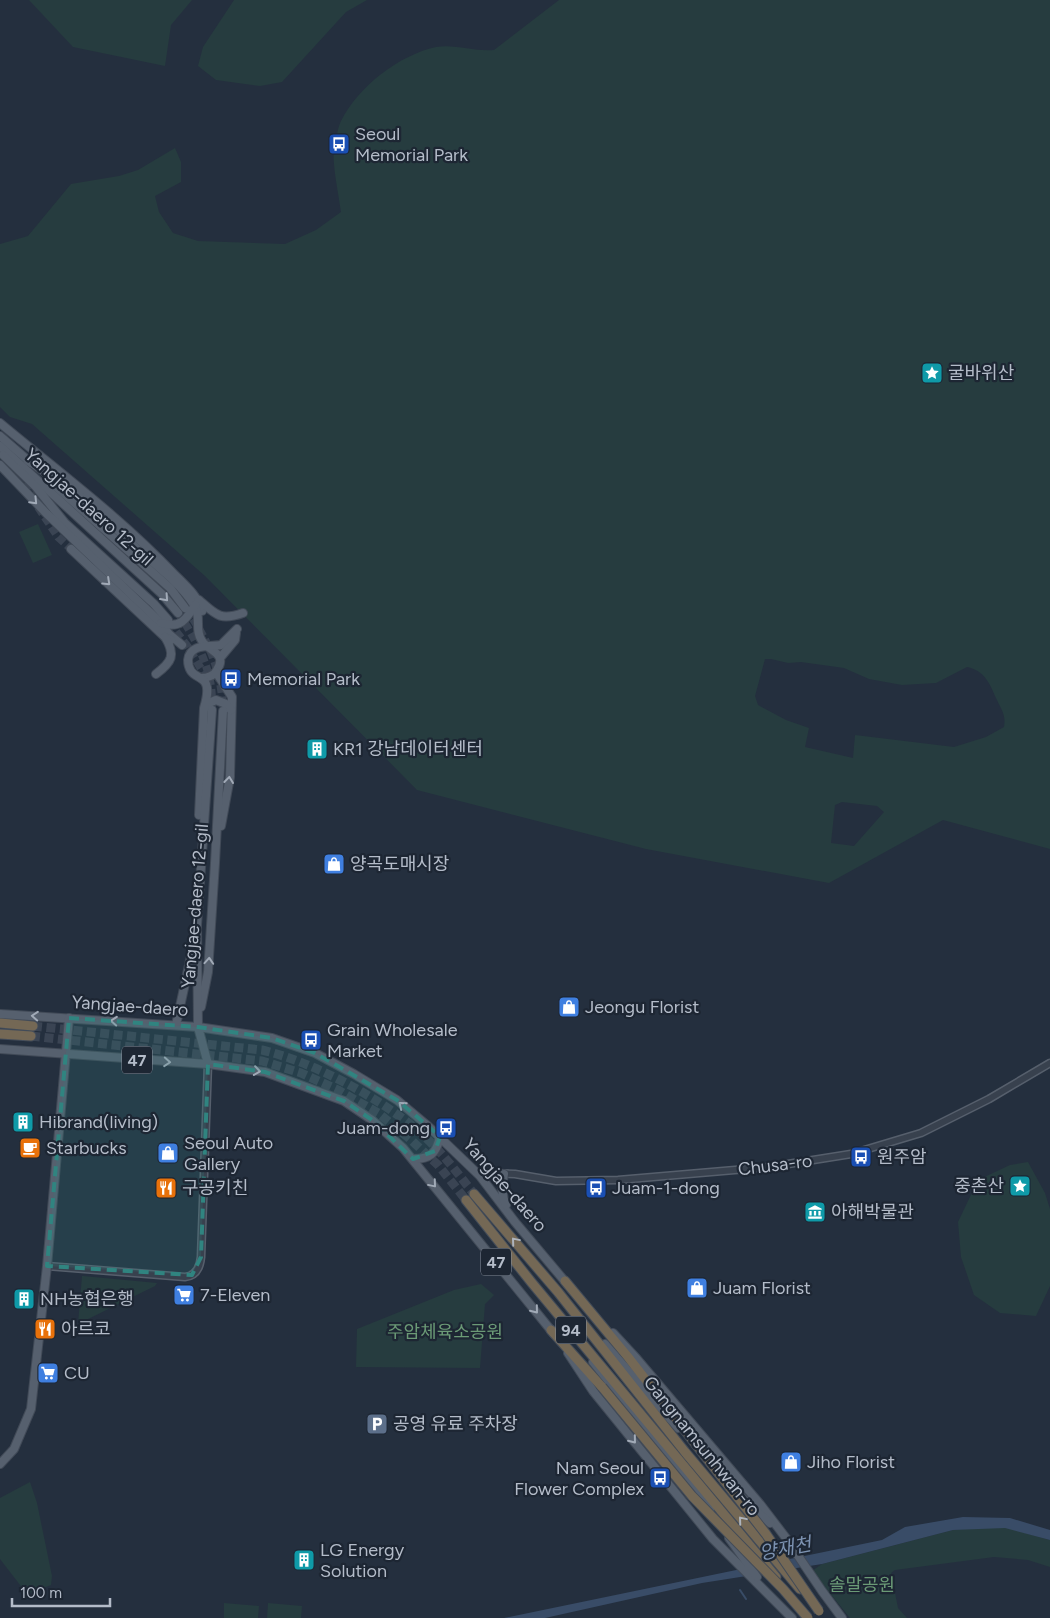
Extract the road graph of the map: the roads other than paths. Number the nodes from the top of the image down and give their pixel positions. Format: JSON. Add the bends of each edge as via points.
{"nodes":[{"id":1,"x":0,"y":424,"type":"edge"},
{"id":2,"x":0,"y":436,"type":"edge"},
{"id":3,"x":0,"y":446,"type":"edge"},
{"id":4,"x":0,"y":452,"type":"edge"},
{"id":5,"x":28,"y":461,"type":"junction"},
{"id":6,"x":9,"y":462,"type":"junction"},
{"id":7,"x":0,"y":466,"type":"edge"},
{"id":8,"x":25,"y":483,"type":"tunnel mouth"},
{"id":9,"x":71,"y":549,"type":"tunnel mouth"},
{"id":10,"x":195,"y":601,"type":"junction"},
{"id":11,"x":243,"y":613,"type":"dead end"},
{"id":12,"x":165,"y":621,"type":"junction"},
{"id":13,"x":165,"y":637,"type":"junction"},
{"id":14,"x":182,"y":644,"type":"junction"},
{"id":15,"x":209,"y":647,"type":"junction"},
{"id":16,"x":189,"y":657,"type":"junction"},
{"id":17,"x":220,"y":658,"type":"junction"},
{"id":18,"x":216,"y":672,"type":"junction"},
{"id":19,"x":156,"y":674,"type":"dead end"},
{"id":20,"x":201,"y":678,"type":"junction"},
{"id":21,"x":208,"y":709,"type":"junction"},
{"id":22,"x":227,"y":710,"type":"junction"},
{"id":23,"x":197,"y":925,"type":"junction"},
{"id":24,"x":0,"y":1014,"type":"edge"},
{"id":25,"x":69,"y":1018,"type":"junction"},
{"id":26,"x":0,"y":1023,"type":"edge"},
{"id":27,"x":176,"y":1025,"type":"junction"},
{"id":28,"x":33,"y":1026,"type":"tunnel mouth"},
{"id":29,"x":198,"y":1026,"type":"junction"},
{"id":30,"x":0,"y":1034,"type":"edge"},
{"id":31,"x":31,"y":1036,"type":"tunnel mouth"},
{"id":32,"x":0,"y":1049,"type":"edge"},
{"id":33,"x":66,"y":1055,"type":"junction"},
{"id":34,"x":1050,"y":1063,"type":"edge"},
{"id":35,"x":208,"y":1064,"type":"junction"},
{"id":36,"x":440,"y":1137,"type":"junction"},
{"id":37,"x":413,"y":1159,"type":"junction"},
{"id":38,"x":504,"y":1174,"type":"junction"},
{"id":39,"x":480,"y":1176,"type":"junction"},
{"id":40,"x":474,"y":1194,"type":"tunnel mouth"},
{"id":41,"x":466,"y":1200,"type":"tunnel mouth"},
{"id":42,"x":515,"y":1222,"type":"junction"},
{"id":43,"x":47,"y":1266,"type":"junction"},
{"id":44,"x":565,"y":1282,"type":"junction"},
{"id":45,"x":532,"y":1283,"type":"junction"},
{"id":46,"x":558,"y":1292,"type":"junction"},
{"id":47,"x":551,"y":1330,"type":"junction"},
{"id":48,"x":681,"y":1455,"type":"junction"},
{"id":49,"x":0,"y":1464,"type":"edge"},
{"id":50,"x":783,"y":1535,"type":"junction"},
{"id":51,"x":770,"y":1594,"type":"junction"},
{"id":52,"x":821,"y":1614,"type":"edge"},
{"id":53,"x":792,"y":1618,"type":"edge"},
{"id":54,"x":808,"y":1618,"type":"edge"},
{"id":55,"x":842,"y":1618,"type":"edge"}],
"edges":[{"from":1,"to":10,"type":"main road","via":[[93,499],[161,560]]},
{"from":2,"to":5,"type":"main road"},
{"from":3,"to":5,"type":"main road","name":"Yangjae-daero 12-gil","one_way":true,"via":[[182,610],[170,588]]},
{"from":4,"to":6,"type":"main road"},
{"from":5,"to":10,"type":"main road","via":[[79,496]]},
{"from":6,"to":8,"type":"main road"},
{"from":6,"to":12,"type":"main road","via":[[36,486],[65,522],[154,604]]},
{"from":7,"to":12,"type":"main road","one_way":true,"via":[[47,514]]},
{"from":9,"to":13,"type":"main road","one_way":true},
{"from":10,"to":11,"type":"main road","via":[[224,618]]},
{"from":10,"to":12,"type":"main road","via":[[182,622],[168,625]]},
{"from":10,"to":15,"type":"main road","via":[[200,617],[200,637]]},
{"from":12,"to":14,"type":"main road","via":[[169,634]]},
{"from":13,"to":14,"type":"main road"},
{"from":13,"to":19,"type":"main road","via":[[172,652],[171,658],[169,664]]},
{"from":14,"to":16,"type":"main road"},
{"from":15,"to":16,"type":"main road","via":[[194,649]]},
{"from":15,"to":17,"type":"main road"},
{"from":15,"to":17,"type":"main road","via":[[221,645],[237,629],[235,640]]},
{"from":16,"to":20,"type":"main road","via":[[192,672]]},
{"from":17,"to":18,"type":"main road"},
{"from":18,"to":20,"type":"main road"},
{"from":18,"to":22,"type":"main road","name":"Yangjae-daero 12-gil","via":[[232,697]]},
{"from":20,"to":21,"type":"main road","name":"Yangjae-daero 12-gil","via":[[206,685]]},
{"from":21,"to":22,"type":"main road","via":[[208,703],[216,700],[226,704]]},
{"from":21,"to":23,"type":"main road","name":"Yangjae-daero 12-gil"},
{"from":29,"to":22,"type":"main road","name":"Yangjae-daero 12-gil","one_way":true,"via":[[208,972],[215,863],[230,776]]},
{"from":23,"to":27,"type":"main road"},
{"from":23,"to":29,"type":"main road","name":"Yangjae-daero 12-gil"},
{"from":25,"to":24,"type":"main road","name":"Yangjae-daero","number":"47","one_way":true},
{"from":27,"to":25,"type":"main road","name":"Yangjae-daero","number":"47","one_way":true},
{"from":25,"to":33,"type":"main road"},
{"from":26,"to":28,"type":"highway"},
{"from":27,"to":29,"type":"main road","name":"Yangjae-daero","number":"47"},
{"from":29,"to":35,"type":"main road"},
{"from":36,"to":29,"type":"main road","name":"Yangjae-daero","number":"47","one_way":true,"via":[[397,1100],[315,1053],[272,1038]]},
{"from":30,"to":31,"type":"highway"},
{"from":32,"to":33,"type":"main road","number":"47"},
{"from":33,"to":35,"type":"main road","number":"47","one_way":true},
{"from":33,"to":43,"type":"main road"},
{"from":34,"to":38,"type":"street","name":"Chusa-ro","via":[[989,1099],[921,1133],[850,1154],[769,1166],[618,1180],[556,1181]]},
{"from":35,"to":37,"type":"main road","number":"47","one_way":true,"via":[[265,1072],[344,1101],[372,1120]]},
{"from":35,"to":43,"type":"street","via":[[201,1257],[197,1271],[185,1277]]},
{"from":36,"to":37,"type":"main road","via":[[431,1155]]},
{"from":36,"to":39,"type":"main road","name":"Yangjae-daero","number":"47"},
{"from":37,"to":47,"type":"main road","number":"47","one_way":true},
{"from":38,"to":39,"type":"street","name":"Chusa-ro"},
{"from":38,"to":42,"type":"main road","via":[[503,1199]]},
{"from":39,"to":42,"type":"main road","name":"Yangjae-daero","number":"47"},
{"from":46,"to":40,"type":"highway","name":"Yangjae-daero","number":"94","one_way":true},
{"from":41,"to":45,"type":"highway","number":"94"},
{"from":42,"to":44,"type":"main road","name":"Yangjae-daero","number":"47"},
{"from":43,"to":49,"type":"main road","via":[[31,1409],[14,1449]]},
{"from":44,"to":50,"type":"main road","name":"Yangjae-daero","number":"47","via":[[637,1359]]},
{"from":44,"to":52,"type":"highway","bridge":true,"via":[[696,1443],[766,1534]]},
{"from":45,"to":48,"type":"highway","number":"94"},
{"from":45,"to":51,"type":"main road","via":[[695,1488]]},
{"from":46,"to":48,"type":"highway","name":"Gangnamsunhwan-ro"},
{"from":46,"to":50,"type":"main road","via":[[730,1486]]},
{"from":47,"to":51,"type":"main road","number":"47","one_way":true,"via":[[593,1391],[722,1547]]},
{"from":47,"to":54,"type":"highway","bridge":true,"via":[[602,1386],[692,1496]]},
{"from":52,"to":48,"type":"highway","name":"Gangnamsunhwan-ro","number":"94","one_way":true,"bridge":true},
{"from":48,"to":54,"type":"highway","name":"Gangnamsunhwan-ro","number":"94","bridge":true},
{"from":50,"to":55,"type":"main road","name":"Yangjae-daero","number":"47"},
{"from":51,"to":53,"type":"main road","number":"47"}]}
